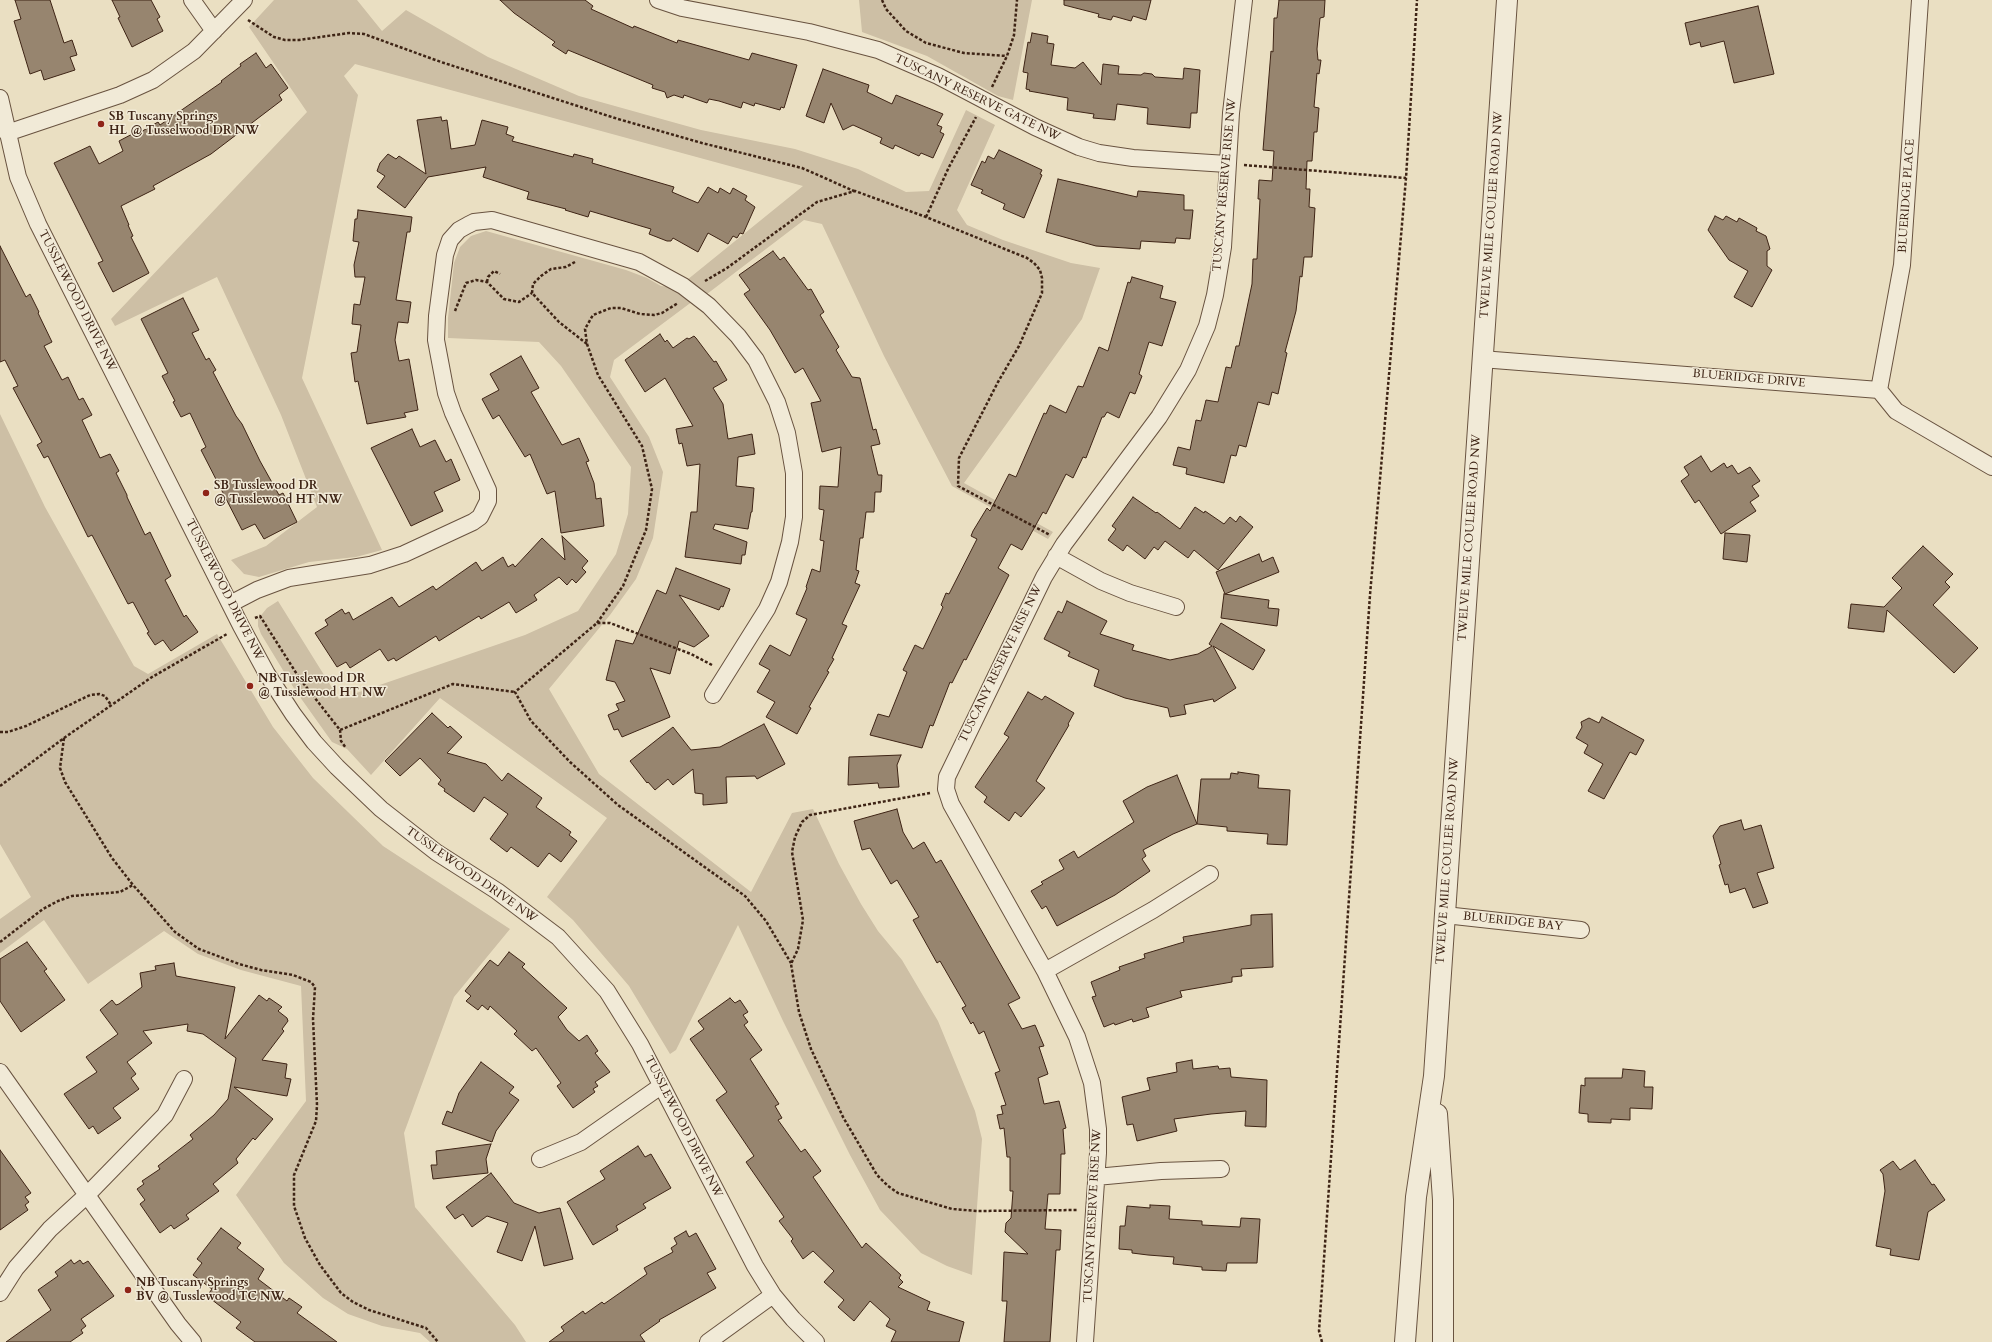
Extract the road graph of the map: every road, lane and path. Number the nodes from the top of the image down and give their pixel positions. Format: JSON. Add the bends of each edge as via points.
{"nodes":[{"id":1,"x":192,"y":0,"type":"edge"},
{"id":2,"x":658,"y":0,"type":"edge"},
{"id":3,"x":882,"y":0,"type":"edge"},
{"id":4,"x":1017,"y":0,"type":"edge"},
{"id":5,"x":1244,"y":0,"type":"edge"},
{"id":6,"x":1416,"y":0,"type":"edge"},
{"id":7,"x":1507,"y":0,"type":"edge"},
{"id":8,"x":1920,"y":0,"type":"edge"},
{"id":9,"x":240,"y":4,"type":"edge"},
{"id":10,"x":214,"y":31,"type":"junction"},
{"id":11,"x":1007,"y":56,"type":"junction"},
{"id":12,"x":990,"y":89,"type":"dead end"},
{"id":13,"x":0,"y":98,"type":"edge"},
{"id":14,"x":976,"y":116,"type":"dead end"},
{"id":15,"x":7,"y":133,"type":"junction"},
{"id":16,"x":1227,"y":164,"type":"junction"},
{"id":17,"x":1406,"y":178,"type":"junction"},
{"id":18,"x":855,"y":192,"type":"junction"},
{"id":19,"x":926,"y":217,"type":"junction"},
{"id":20,"x":588,"y":246,"type":"junction"},
{"id":21,"x":500,"y":274,"type":"dead end"},
{"id":22,"x":487,"y":282,"type":"junction"},
{"id":23,"x":704,"y":282,"type":"dead end"},
{"id":24,"x":532,"y":293,"type":"junction"},
{"id":25,"x":684,"y":300,"type":"dead end"},
{"id":26,"x":437,"y":316,"type":"junction"},
{"id":27,"x":587,"y":344,"type":"junction"},
{"id":28,"x":1481,"y":359,"type":"junction"},
{"id":29,"x":1879,"y":390,"type":"junction"},
{"id":30,"x":1992,"y":467,"type":"edge"},
{"id":31,"x":1060,"y":550,"type":"junction"},
{"id":32,"x":230,"y":604,"type":"junction"},
{"id":33,"x":1176,"y":607,"type":"dead end"},
{"id":34,"x":598,"y":623,"type":"junction"},
{"id":35,"x":241,"y":626,"type":"junction"},
{"id":36,"x":727,"y":672,"type":"junction"},
{"id":37,"x":515,"y":692,"type":"junction"},
{"id":38,"x":713,"y":695,"type":"dead end"},
{"id":39,"x":111,"y":705,"type":"junction"},
{"id":40,"x":340,"y":730,"type":"junction"},
{"id":41,"x":0,"y":732,"type":"edge"},
{"id":42,"x":64,"y":738,"type":"junction"},
{"id":43,"x":346,"y":748,"type":"dead end"},
{"id":44,"x":0,"y":786,"type":"edge"},
{"id":45,"x":946,"y":789,"type":"junction"},
{"id":46,"x":1210,"y":874,"type":"dead end"},
{"id":47,"x":133,"y":885,"type":"junction"},
{"id":48,"x":1445,"y":915,"type":"junction"},
{"id":49,"x":1581,"y":930,"type":"dead end"},
{"id":50,"x":0,"y":942,"type":"edge"},
{"id":51,"x":791,"y":964,"type":"junction"},
{"id":52,"x":1045,"y":971,"type":"junction"},
{"id":53,"x":0,"y":1072,"type":"edge"},
{"id":54,"x":1434,"y":1076,"type":"junction"},
{"id":55,"x":184,"y":1079,"type":"dead end"},
{"id":56,"x":661,"y":1086,"type":"junction"},
{"id":57,"x":540,"y":1159,"type":"dead end"},
{"id":58,"x":1221,"y":1169,"type":"dead end"},
{"id":59,"x":1096,"y":1177,"type":"junction"},
{"id":60,"x":87,"y":1195,"type":"junction"},
{"id":61,"x":1080,"y":1210,"type":"dead end"},
{"id":62,"x":1410,"y":1284,"type":"junction"},
{"id":63,"x":0,"y":1293,"type":"edge"},
{"id":64,"x":773,"y":1295,"type":"junction"},
{"id":65,"x":193,"y":1342,"type":"edge"},
{"id":66,"x":438,"y":1342,"type":"edge"},
{"id":67,"x":708,"y":1342,"type":"edge"},
{"id":68,"x":816,"y":1342,"type":"edge"},
{"id":69,"x":1085,"y":1342,"type":"edge"},
{"id":70,"x":1322,"y":1342,"type":"edge"},
{"id":71,"x":1395,"y":1342,"type":"edge"},
{"id":72,"x":1405,"y":1342,"type":"edge"},
{"id":73,"x":1443,"y":1342,"type":"edge"}],
"edges":[{"from":1,"to":10,"type":"street"},
{"from":2,"to":16,"type":"street","name":"TUSCANY RESERVE GATE NW","via":[[682,8],[809,32],[878,50],[938,76],[1035,127],[1099,153],[1133,158]]},
{"from":3,"to":11,"type":"path","via":[[886,9],[906,31],[926,43],[964,53]]},
{"from":4,"to":11,"type":"path","via":[[1014,35]]},
{"from":5,"to":16,"type":"street","name":"TUSCANY RESERVE RISE NW"},
{"from":6,"to":17,"type":"path"},
{"from":7,"to":28,"type":"street","name":"TWELVE MILE COULEE ROAD NW"},
{"from":8,"to":29,"type":"street","name":"BLUERIDGE PLACE","via":[[1902,265]]},
{"from":9,"to":10,"type":"street"},
{"from":9,"to":18,"type":"path","via":[[249,22],[274,37],[299,40],[349,33],[364,34],[441,62],[618,119],[802,168]]},
{"from":10,"to":15,"type":"street","via":[[194,51],[153,80],[120,95]]},
{"from":11,"to":12,"type":"path"},
{"from":13,"to":15,"type":"street","name":"TUSSLEWOOD DRIVE NW"},
{"from":14,"to":19,"type":"path"},
{"from":15,"to":32,"type":"street","name":"TUSSLEWOOD DRIVE NW","via":[[18,178],[38,224]]},
{"from":16,"to":17,"type":"path"},
{"from":16,"to":31,"type":"street","name":"TUSCANY RESERVE RISE NW","via":[[1223,247],[1215,295],[1207,326],[1188,370],[1159,417]]},
{"from":17,"to":70,"type":"path","via":[[1368,627],[1318,1331]]},
{"from":18,"to":19,"type":"path"},
{"from":18,"to":23,"type":"path","via":[[816,202]]},
{"from":19,"to":31,"type":"path","via":[[1027,258],[1040,270],[1042,293],[1019,346],[959,458],[958,486]]},
{"from":20,"to":24,"type":"path","via":[[579,260],[566,267],[551,269],[540,276],[534,284]]},
{"from":20,"to":26,"type":"street","via":[[492,220],[474,222],[459,230],[447,247]]},
{"from":20,"to":36,"type":"street","via":[[639,262],[683,286],[709,306],[735,332],[756,360],[777,402],[787,433],[794,473],[794,517],[790,542],[779,582],[767,609]]},
{"from":21,"to":22,"type":"path","via":[[494,271]]},
{"from":22,"to":24,"type":"path","via":[[504,299],[519,302]]},
{"from":22,"to":26,"type":"path","via":[[476,280],[466,283],[458,309],[453,314]]},
{"from":24,"to":27,"type":"path","via":[[559,322]]},
{"from":25,"to":27,"type":"path","via":[[654,315],[611,308],[593,315],[585,329]]},
{"from":26,"to":32,"type":"street","via":[[436,340],[452,413],[488,490],[488,501],[480,517],[404,554],[370,565],[289,578]]},
{"from":27,"to":34,"type":"path","via":[[598,375],[642,446],[652,489],[646,530],[623,586]]},
{"from":28,"to":29,"type":"street","name":"BLUERIDGE DRIVE"},
{"from":28,"to":48,"type":"street","name":"TWELVE MILE COULEE ROAD NW"},
{"from":29,"to":30,"type":"street","via":[[1896,411]]},
{"from":31,"to":33,"type":"street","via":[[1102,581],[1130,594]]},
{"from":31,"to":45,"type":"street","name":"TUSCANY RESERVE RISE NW","via":[[1044,577],[950,766]]},
{"from":32,"to":35,"type":"street","name":"TUSSLEWOOD DRIVE NW"},
{"from":34,"to":36,"type":"path","via":[[610,623],[676,648]]},
{"from":34,"to":37,"type":"path"},
{"from":35,"to":39,"type":"path","via":[[152,677]]},
{"from":35,"to":40,"type":"path","via":[[260,616],[300,679]]},
{"from":35,"to":56,"type":"street","name":"TUSSLEWOOD DRIVE NW","via":[[267,674],[293,714],[314,742],[358,788],[406,830],[523,909],[558,937],[610,997],[640,1044]]},
{"from":36,"to":38,"type":"street"},
{"from":37,"to":40,"type":"path","via":[[453,684]]},
{"from":37,"to":51,"type":"path","via":[[531,721],[570,762],[618,805],[745,896],[766,921]]},
{"from":39,"to":41,"type":"path","via":[[106,696],[90,695],[26,726]]},
{"from":39,"to":42,"type":"path"},
{"from":40,"to":43,"type":"path","via":[[341,741]]},
{"from":42,"to":44,"type":"path"},
{"from":42,"to":47,"type":"path","via":[[60,768],[65,782],[112,858]]},
{"from":45,"to":51,"type":"path","via":[[810,815],[802,822],[792,852],[802,920],[798,949]]},
{"from":45,"to":52,"type":"street","name":"TUSCANY RESERVE RISE NW","via":[[951,804]]},
{"from":46,"to":52,"type":"street","via":[[1153,910]]},
{"from":47,"to":50,"type":"path","via":[[120,892],[72,896],[58,901],[43,909]]},
{"from":47,"to":66,"type":"path","via":[[175,932],[199,949],[239,964],[305,979],[315,987],[313,1020],[316,1121],[294,1175],[294,1206],[305,1238],[320,1265],[341,1293],[369,1310],[426,1328]]},
{"from":48,"to":49,"type":"street","name":"BLUERIDGE BAY"},
{"from":48,"to":54,"type":"street","name":"TWELVE MILE COULEE ROAD NW"},
{"from":51,"to":61,"type":"path","via":[[799,1012],[811,1049],[843,1117],[877,1175],[888,1186],[898,1193],[952,1209]]},
{"from":52,"to":59,"type":"street","name":"TUSCANY RESERVE RISE NW","via":[[1077,1037],[1092,1083],[1098,1129]]},
{"from":53,"to":60,"type":"street"},
{"from":54,"to":62,"type":"street","name":"TWELVE MILE COULEE ROAD NW","via":[[1416,1197]]},
{"from":54,"to":73,"type":"street","name":"TWELVE MILE COULEE ROAD NW","via":[[1443,1200]]},
{"from":55,"to":60,"type":"street","via":[[166,1115]]},
{"from":56,"to":57,"type":"street","via":[[581,1142]]},
{"from":56,"to":64,"type":"street","name":"TUSSLEWOOD DRIVE NW"},
{"from":58,"to":59,"type":"street"},
{"from":59,"to":69,"type":"street","name":"TUSCANY RESERVE RISE NW"},
{"from":60,"to":63,"type":"street","via":[[50,1229]]},
{"from":60,"to":65,"type":"street"},
{"from":62,"to":71,"type":"street"},
{"from":62,"to":72,"type":"street","name":"TWELVE MILE COULEE ROAD NW"},
{"from":64,"to":67,"type":"street"},
{"from":64,"to":68,"type":"street","name":"TUSSLEWOOD DRIVE NW"}]}
